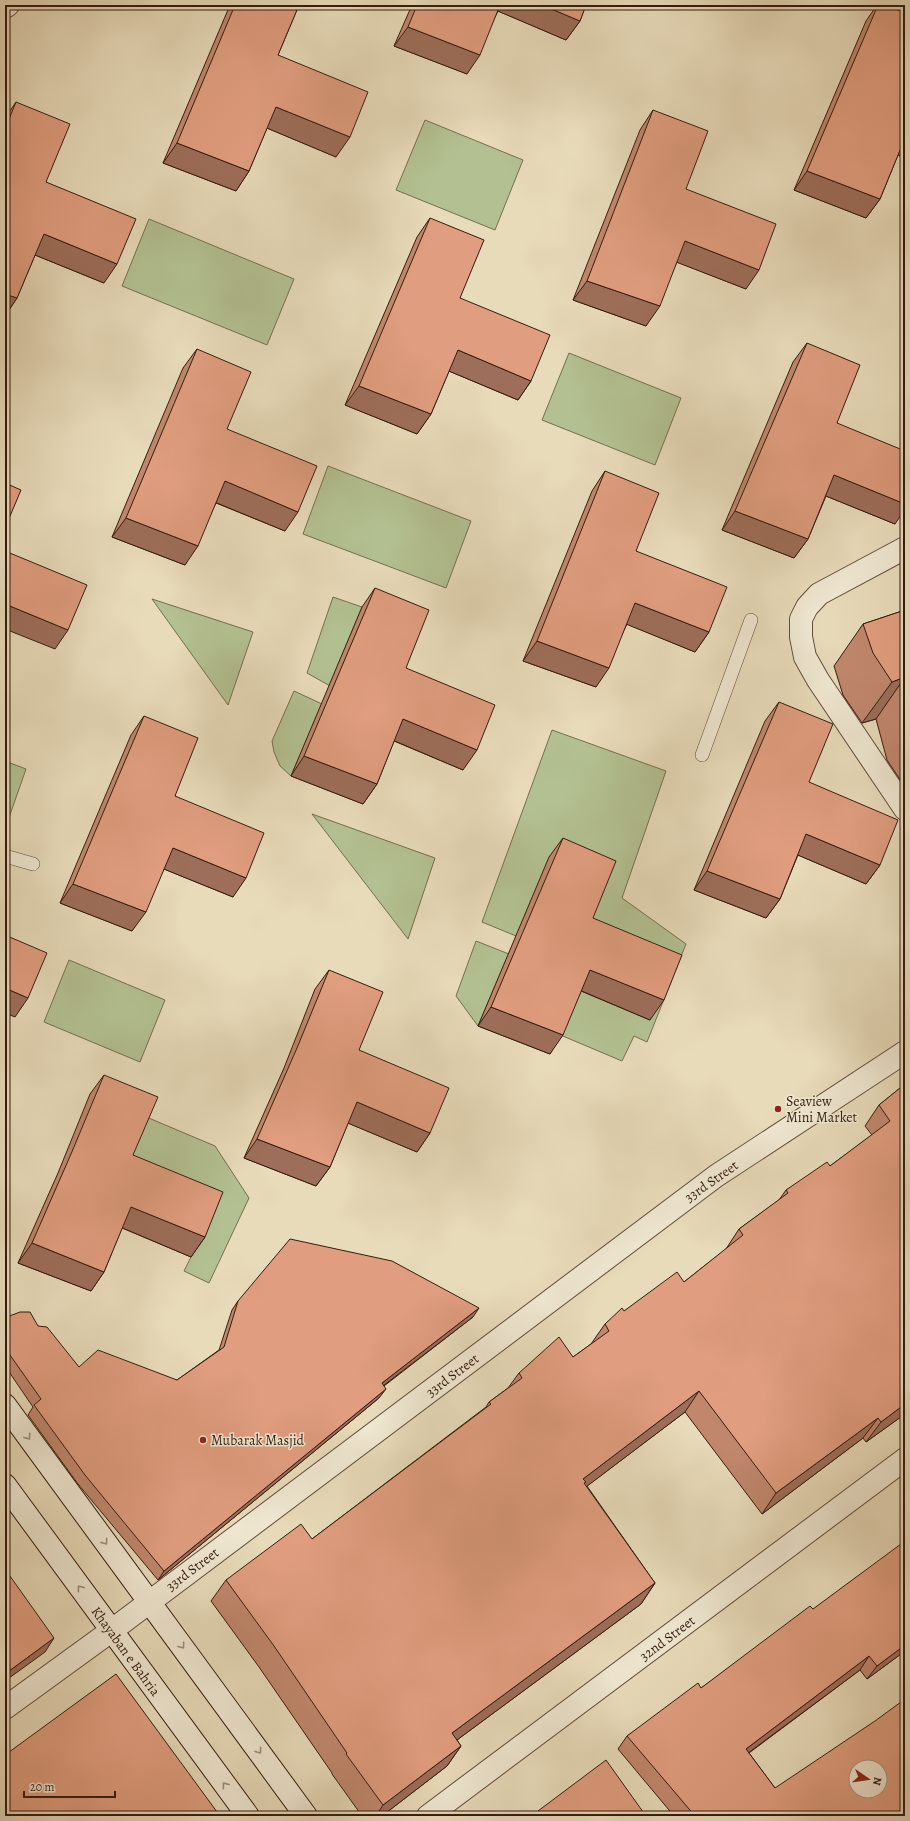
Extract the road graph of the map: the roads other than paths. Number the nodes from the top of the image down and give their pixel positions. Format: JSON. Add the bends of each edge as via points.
{"nodes":[{"id":1,"x":8,"y":5,"type":"edge"},
{"id":2,"x":5,"y":7,"type":"edge"},
{"id":3,"x":905,"y":548,"type":"edge"},
{"id":4,"x":750,"y":620,"type":"dead end"},
{"id":5,"x":702,"y":755,"type":"dead end"},
{"id":6,"x":905,"y":809,"type":"edge"},
{"id":7,"x":5,"y":856,"type":"edge"},
{"id":8,"x":33,"y":864,"type":"dead end"},
{"id":9,"x":905,"y":1052,"type":"edge"},
{"id":10,"x":5,"y":1405,"type":"edge"},
{"id":11,"x":905,"y":1459,"type":"edge"},
{"id":12,"x":5,"y":1485,"type":"edge"},
{"id":13,"x":149,"y":1602,"type":"junction"},
{"id":14,"x":111,"y":1631,"type":"junction"},
{"id":15,"x":5,"y":1708,"type":"edge"},
{"id":16,"x":248,"y":1816,"type":"edge"},
{"id":17,"x":306,"y":1816,"type":"edge"},
{"id":18,"x":428,"y":1816,"type":"edge"}],
"edges":[{"from":1,"to":2,"type":"street"},
{"from":3,"to":6,"type":"street","via":[[819,594],[807,607],[801,619],[801,637],[805,656],[818,680]]},
{"from":4,"to":5,"type":"lane"},
{"from":7,"to":8,"type":"lane"},
{"from":9,"to":13,"type":"street","name":"33rd Street","via":[[716,1176]]},
{"from":10,"to":13,"type":"street","one_way":true},
{"from":11,"to":18,"type":"street","name":"32nd Street"},
{"from":14,"to":12,"type":"street","name":"Khayaban e Bahria","one_way":true},
{"from":13,"to":14,"type":"street","name":"33rd Street"},
{"from":13,"to":17,"type":"street","one_way":true},
{"from":14,"to":15,"type":"street","name":"33rd Street"},
{"from":16,"to":14,"type":"street","name":"Khayaban e Bahria","one_way":true}]}
